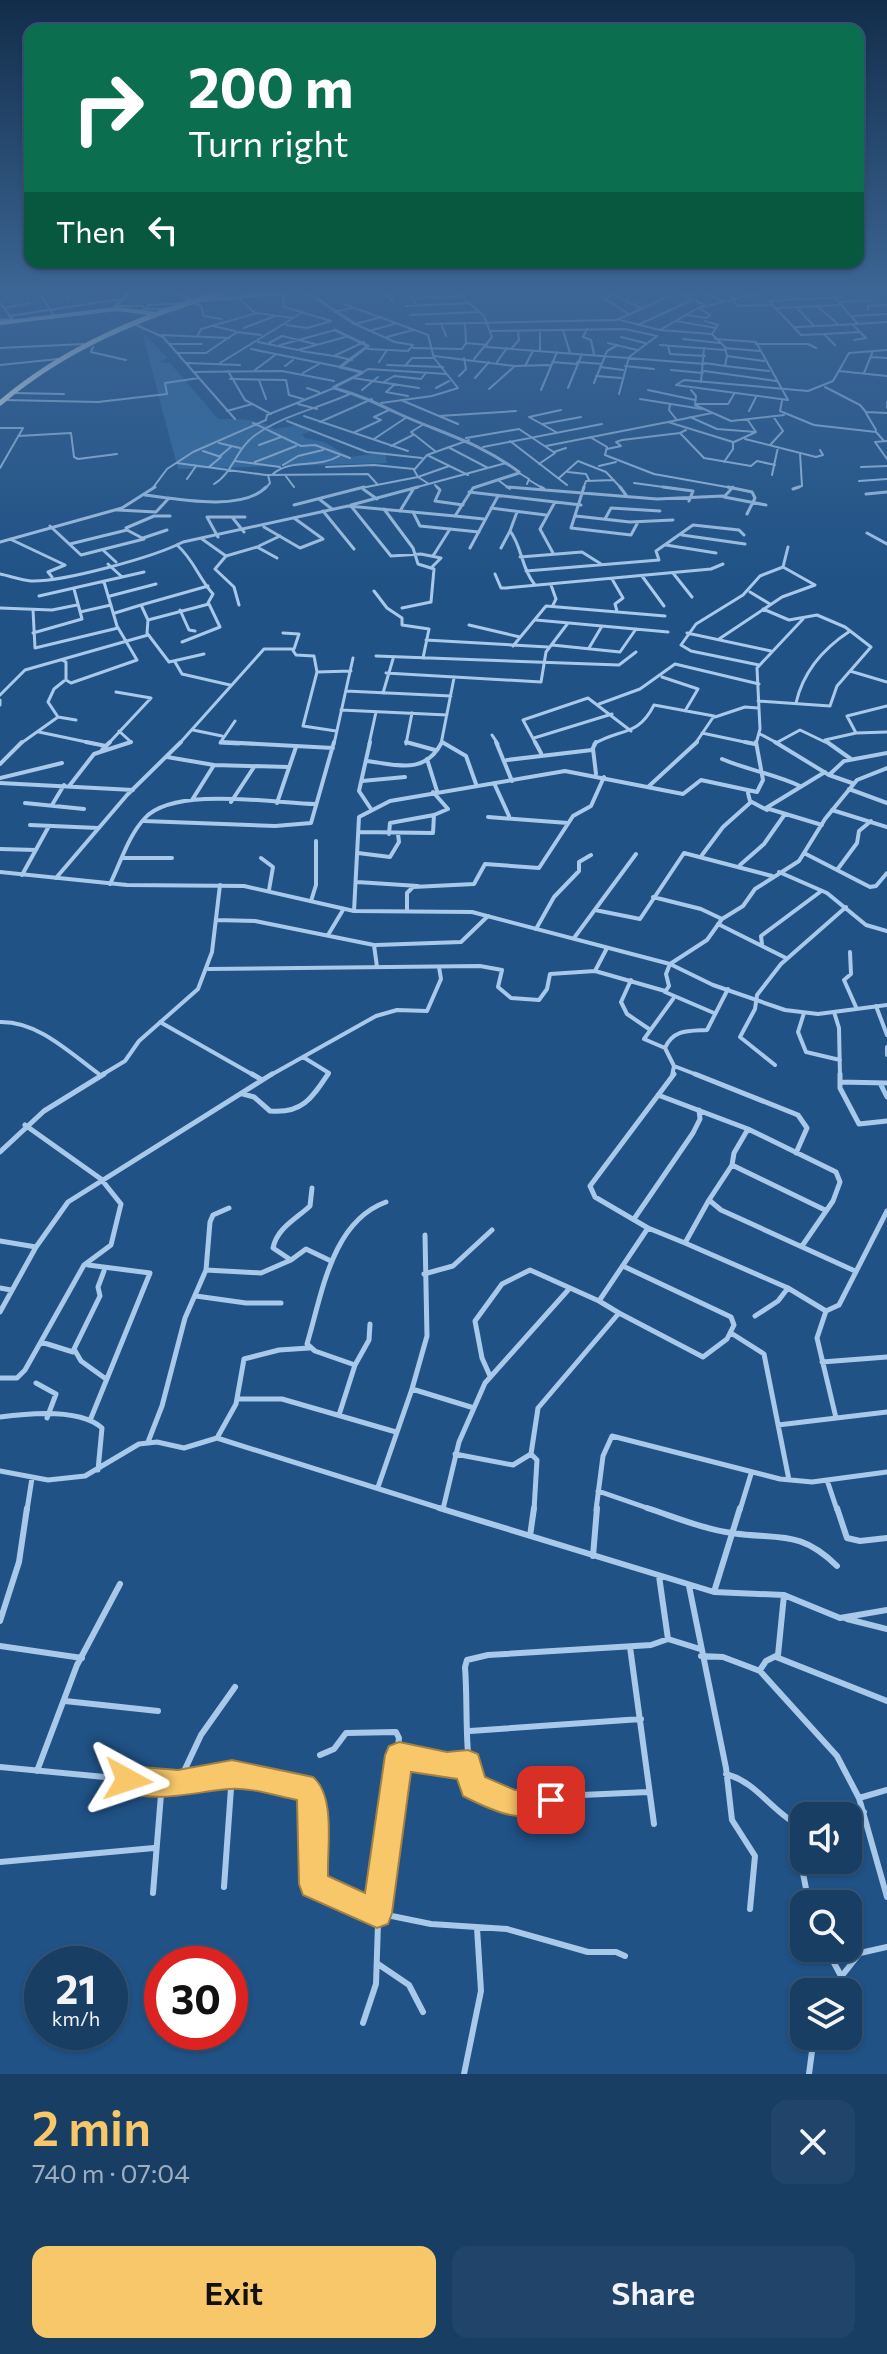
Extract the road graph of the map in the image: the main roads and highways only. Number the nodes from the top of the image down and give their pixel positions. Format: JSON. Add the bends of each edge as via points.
{"nodes":[{"id":1,"x":17,"y":389,"type":"edge"},
{"id":2,"x":1,"y":402,"type":"edge"}],
"edges":[{"from":1,"to":2,"type":"highway"}]}
